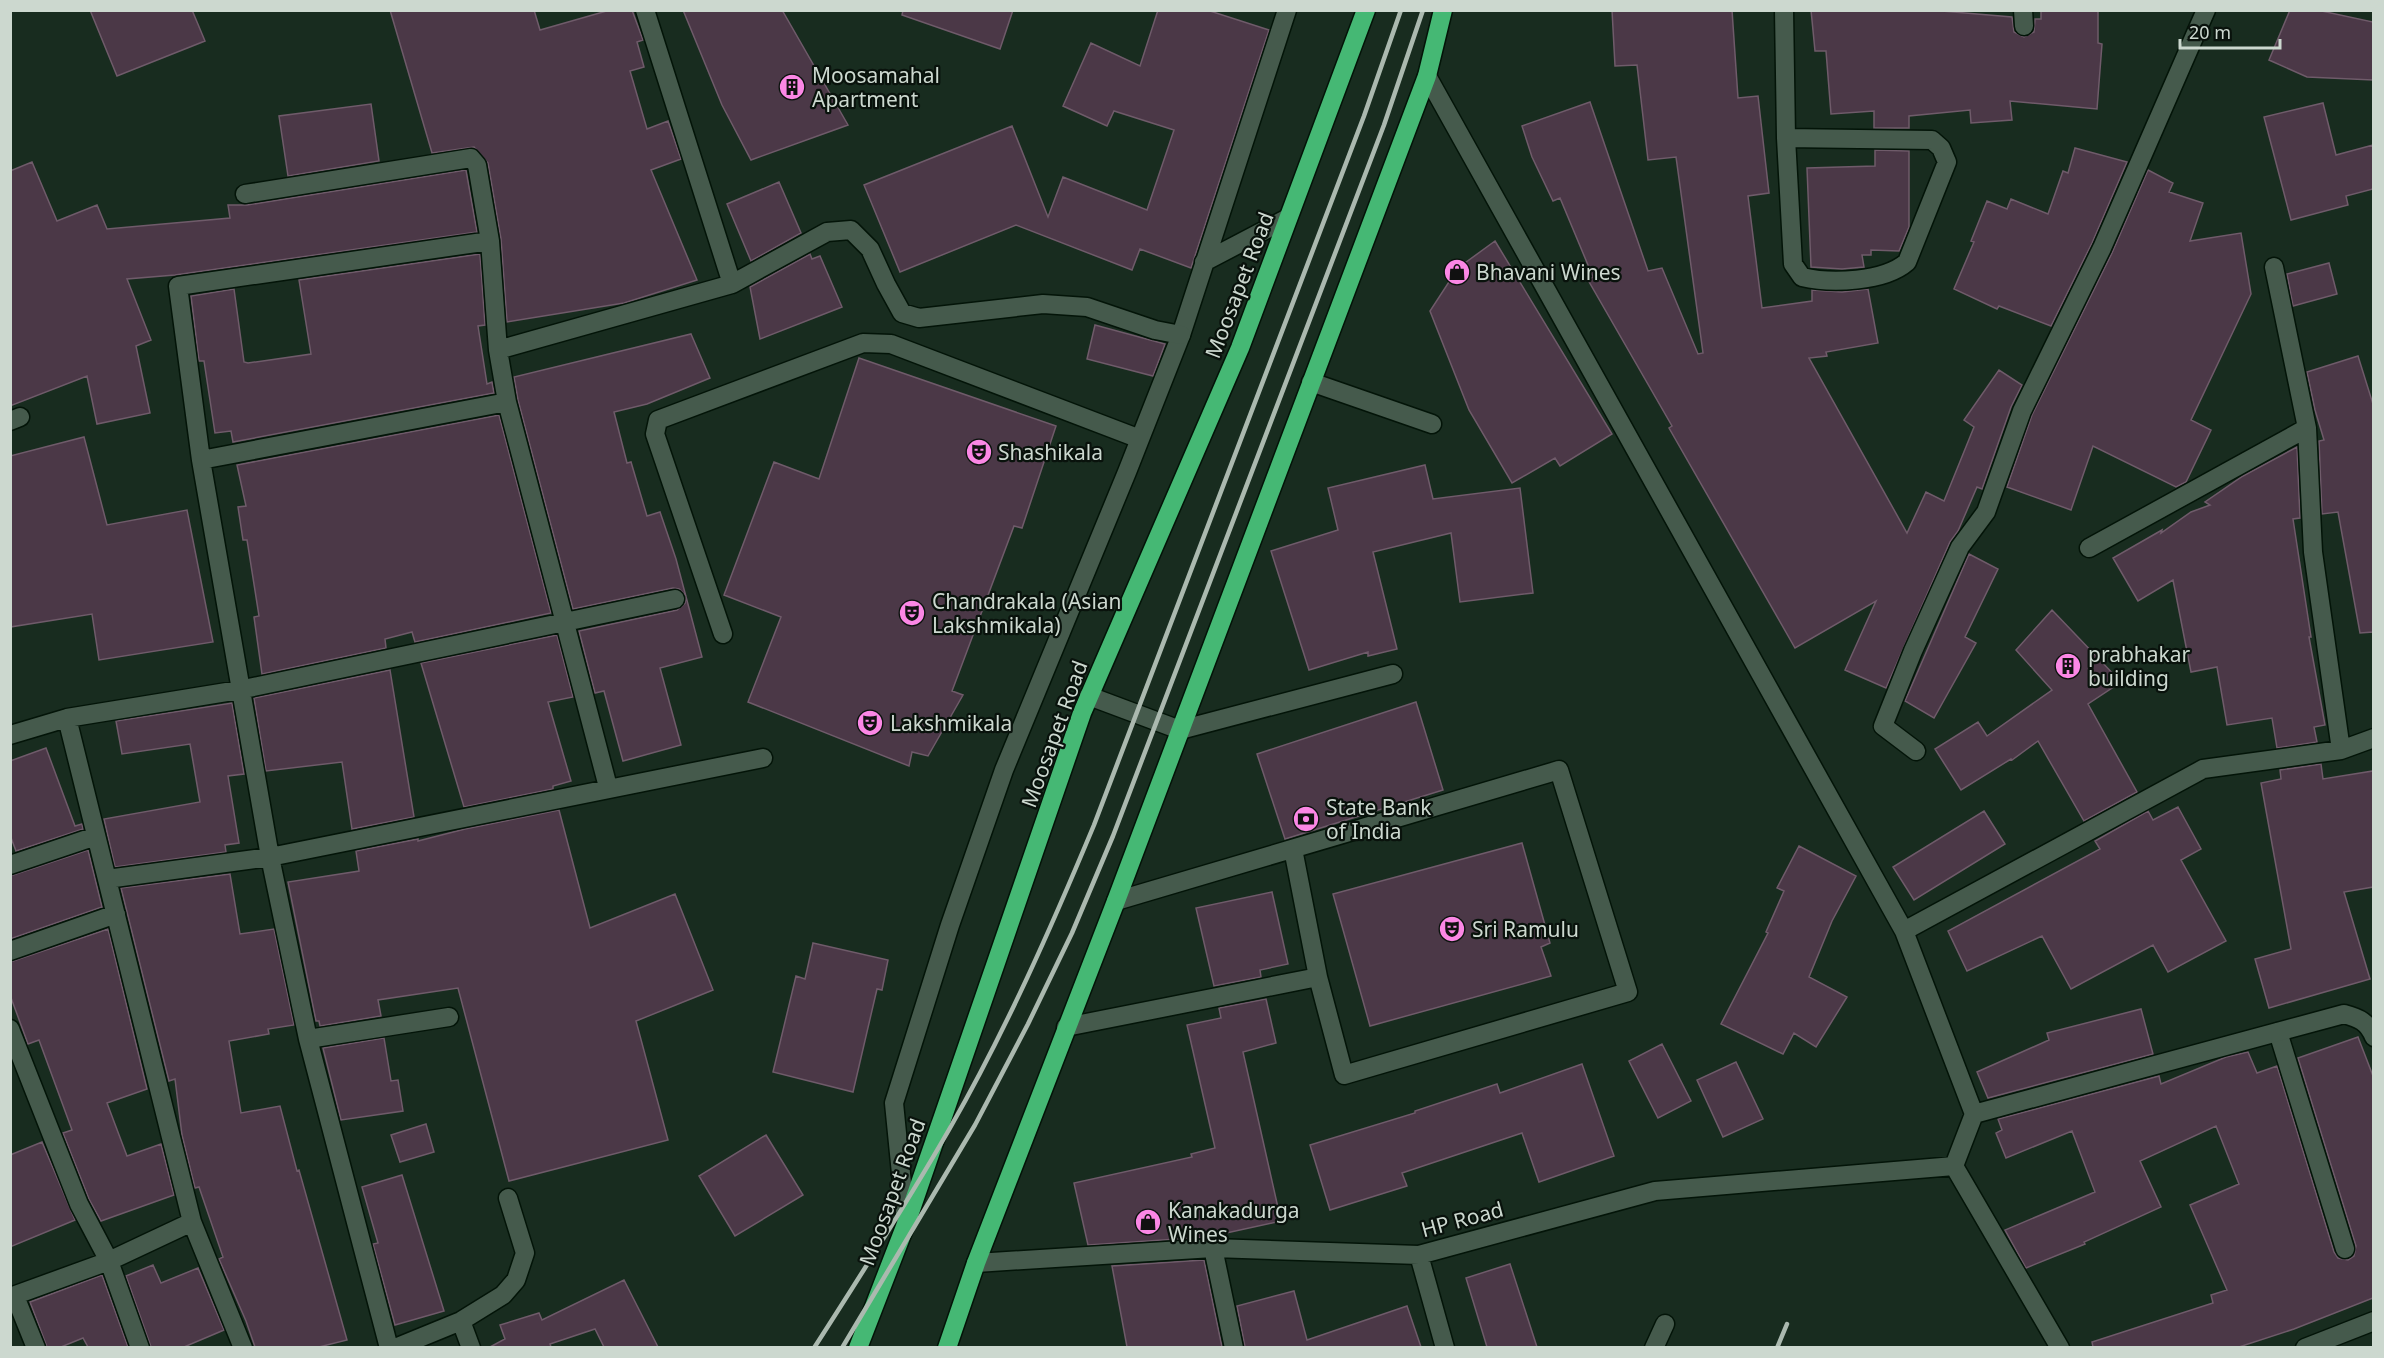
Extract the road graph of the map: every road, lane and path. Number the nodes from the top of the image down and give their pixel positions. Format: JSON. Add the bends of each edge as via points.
{"nodes":[{"id":1,"x":645,"y":10,"type":"edge"},
{"id":2,"x":1287,"y":10,"type":"edge"},
{"id":3,"x":1366,"y":10,"type":"edge"},
{"id":4,"x":1443,"y":10,"type":"edge"},
{"id":5,"x":1784,"y":10,"type":"edge"},
{"id":6,"x":2206,"y":10,"type":"edge"},
{"id":7,"x":1427,"y":76,"type":"junction"},
{"id":8,"x":1786,"y":138,"type":"junction"},
{"id":9,"x":245,"y":194,"type":"dead end"},
{"id":10,"x":1288,"y":218,"type":"junction"},
{"id":11,"x":490,"y":241,"type":"junction"},
{"id":12,"x":1204,"y":262,"type":"junction"},
{"id":13,"x":2274,"y":267,"type":"dead end"},
{"id":14,"x":732,"y":284,"type":"junction"},
{"id":15,"x":1181,"y":335,"type":"junction"},
{"id":16,"x":498,"y":351,"type":"junction"},
{"id":17,"x":1311,"y":382,"type":"junction"},
{"id":18,"x":507,"y":402,"type":"junction"},
{"id":19,"x":1432,"y":424,"type":"dead end"},
{"id":20,"x":2307,"y":428,"type":"junction"},
{"id":21,"x":1140,"y":439,"type":"junction"},
{"id":22,"x":201,"y":460,"type":"junction"},
{"id":23,"x":2089,"y":548,"type":"dead end"},
{"id":24,"x":675,"y":599,"type":"dead end"},
{"id":25,"x":565,"y":623,"type":"junction"},
{"id":26,"x":723,"y":634,"type":"dead end"},
{"id":27,"x":1393,"y":674,"type":"dead end"},
{"id":28,"x":239,"y":690,"type":"junction"},
{"id":29,"x":1089,"y":696,"type":"junction"},
{"id":30,"x":67,"y":718,"type":"junction"},
{"id":31,"x":1180,"y":730,"type":"junction"},
{"id":32,"x":10,"y":735,"type":"edge"},
{"id":33,"x":2373,"y":738,"type":"edge"},
{"id":34,"x":2342,"y":750,"type":"junction"},
{"id":35,"x":1916,"y":751,"type":"dead end"},
{"id":36,"x":763,"y":758,"type":"dead end"},
{"id":37,"x":608,"y":787,"type":"junction"},
{"id":38,"x":96,"y":836,"type":"junction"},
{"id":39,"x":1293,"y":849,"type":"junction"},
{"id":40,"x":270,"y":856,"type":"junction"},
{"id":41,"x":10,"y":865,"type":"edge"},
{"id":42,"x":107,"y":879,"type":"junction"},
{"id":43,"x":1116,"y":901,"type":"junction"},
{"id":44,"x":116,"y":914,"type":"junction"},
{"id":45,"x":1904,"y":931,"type":"junction"},
{"id":46,"x":10,"y":951,"type":"edge"},
{"id":47,"x":1318,"y":977,"type":"junction"},
{"id":48,"x":449,"y":1017,"type":"dead end"},
{"id":49,"x":1066,"y":1027,"type":"junction"},
{"id":50,"x":10,"y":1029,"type":"edge"},
{"id":51,"x":2278,"y":1032,"type":"junction"},
{"id":52,"x":2373,"y":1037,"type":"edge"},
{"id":53,"x":308,"y":1040,"type":"junction"},
{"id":54,"x":1974,"y":1114,"type":"junction"},
{"id":55,"x":1954,"y":1166,"type":"junction"},
{"id":56,"x":508,"y":1198,"type":"dead end"},
{"id":57,"x":192,"y":1222,"type":"junction"},
{"id":58,"x":906,"y":1224,"type":"junction"},
{"id":59,"x":1213,"y":1248,"type":"junction"},
{"id":60,"x":2345,"y":1249,"type":"dead end"},
{"id":61,"x":1419,"y":1255,"type":"junction"},
{"id":62,"x":109,"y":1261,"type":"junction"},
{"id":63,"x":976,"y":1263,"type":"junction"},
{"id":64,"x":13,"y":1296,"type":"edge"},
{"id":65,"x":461,"y":1321,"type":"junction"},
{"id":66,"x":2373,"y":1321,"type":"edge"},
{"id":67,"x":1665,"y":1324,"type":"dead end"},
{"id":68,"x":36,"y":1347,"type":"edge"},
{"id":69,"x":140,"y":1347,"type":"edge"},
{"id":70,"x":243,"y":1347,"type":"edge"},
{"id":71,"x":389,"y":1347,"type":"edge"},
{"id":72,"x":395,"y":1347,"type":"edge"},
{"id":73,"x":471,"y":1347,"type":"edge"},
{"id":74,"x":858,"y":1347,"type":"edge"},
{"id":75,"x":947,"y":1347,"type":"edge"},
{"id":76,"x":1234,"y":1347,"type":"edge"},
{"id":77,"x":1445,"y":1347,"type":"edge"},
{"id":78,"x":1654,"y":1347,"type":"edge"},
{"id":79,"x":2060,"y":1347,"type":"edge"},
{"id":80,"x":2305,"y":1347,"type":"edge"}],
"edges":[{"from":1,"to":14,"type":"street"},
{"from":2,"to":12,"type":"street"},
{"from":3,"to":10,"type":"highway","name":"Moosapet Road"},
{"from":4,"to":7,"type":"highway"},
{"from":5,"to":8,"type":"street"},
{"from":6,"to":35,"type":"street","via":[[2102,248],[2022,411],[1986,512],[1960,547],[1883,726]]},
{"from":7,"to":17,"type":"highway"},
{"from":7,"to":45,"type":"street"},
{"from":8,"to":8,"type":"street","via":[[1793,264],[1802,277],[1820,281],[1881,276],[1907,262],[1947,162],[1941,148],[1932,140]]},
{"from":9,"to":11,"type":"street","via":[[471,158],[479,172]]},
{"from":10,"to":12,"type":"street"},
{"from":10,"to":29,"type":"highway","name":"Moosapet Road","via":[[1240,348]]},
{"from":11,"to":16,"type":"street"},
{"from":11,"to":22,"type":"street","via":[[178,286]]},
{"from":12,"to":15,"type":"street"},
{"from":13,"to":20,"type":"street"},
{"from":14,"to":15,"type":"street","via":[[827,232],[851,230],[870,249],[903,313],[919,318],[1043,304],[1087,307]]},
{"from":14,"to":16,"type":"street"},
{"from":15,"to":21,"type":"street"},
{"from":16,"to":18,"type":"street"},
{"from":17,"to":19,"type":"street"},
{"from":17,"to":31,"type":"highway"},
{"from":18,"to":22,"type":"street"},
{"from":18,"to":25,"type":"street"},
{"from":20,"to":23,"type":"street"},
{"from":20,"to":34,"type":"street","via":[[2313,552]]},
{"from":21,"to":26,"type":"street","via":[[891,344],[863,343],[658,420],[655,434]]},
{"from":21,"to":58,"type":"street","via":[[1004,770],[894,1103]]},
{"from":22,"to":28,"type":"street"},
{"from":24,"to":25,"type":"street"},
{"from":25,"to":28,"type":"street"},
{"from":25,"to":37,"type":"street"},
{"from":27,"to":31,"type":"street"},
{"from":28,"to":30,"type":"street"},
{"from":28,"to":40,"type":"street"},
{"from":29,"to":31,"type":"street"},
{"from":29,"to":58,"type":"highway","name":"Moosapet Road"},
{"from":30,"to":32,"type":"street"},
{"from":30,"to":38,"type":"street"},
{"from":31,"to":43,"type":"highway"},
{"from":33,"to":34,"type":"street"},
{"from":34,"to":45,"type":"street","via":[[2203,769]]},
{"from":36,"to":37,"type":"street"},
{"from":37,"to":40,"type":"street"},
{"from":38,"to":41,"type":"street"},
{"from":38,"to":42,"type":"street"},
{"from":39,"to":43,"type":"street"},
{"from":39,"to":47,"type":"street"},
{"from":39,"to":47,"type":"street","via":[[1559,770],[1628,992],[1344,1075]]},
{"from":40,"to":42,"type":"street"},
{"from":40,"to":53,"type":"street"},
{"from":42,"to":44,"type":"street"},
{"from":43,"to":49,"type":"highway"},
{"from":44,"to":46,"type":"street"},
{"from":44,"to":57,"type":"street"},
{"from":45,"to":54,"type":"street"},
{"from":47,"to":49,"type":"street"},
{"from":48,"to":53,"type":"street"},
{"from":49,"to":63,"type":"highway"},
{"from":50,"to":62,"type":"street","via":[[80,1204]]},
{"from":51,"to":52,"type":"street","via":[[2344,1014],[2359,1018]]},
{"from":51,"to":54,"type":"street"},
{"from":51,"to":60,"type":"street"},
{"from":53,"to":71,"type":"street"},
{"from":54,"to":55,"type":"street"},
{"from":55,"to":61,"type":"street","name":"HP Road","via":[[1655,1191]]},
{"from":55,"to":79,"type":"street"},
{"from":56,"to":65,"type":"street","via":[[525,1253],[516,1280],[503,1295]]},
{"from":57,"to":62,"type":"street"},
{"from":57,"to":70,"type":"street"},
{"from":58,"to":74,"type":"highway","name":"Moosapet Road"},
{"from":59,"to":61,"type":"street","name":"HP Road"},
{"from":59,"to":63,"type":"street","name":"HP Road"},
{"from":59,"to":76,"type":"street"},
{"from":61,"to":77,"type":"street"},
{"from":62,"to":64,"type":"street"},
{"from":62,"to":69,"type":"street"},
{"from":63,"to":75,"type":"highway"},
{"from":64,"to":68,"type":"street"},
{"from":65,"to":72,"type":"street"},
{"from":65,"to":73,"type":"street"},
{"from":66,"to":80,"type":"street"},
{"from":67,"to":78,"type":"street"}]}
